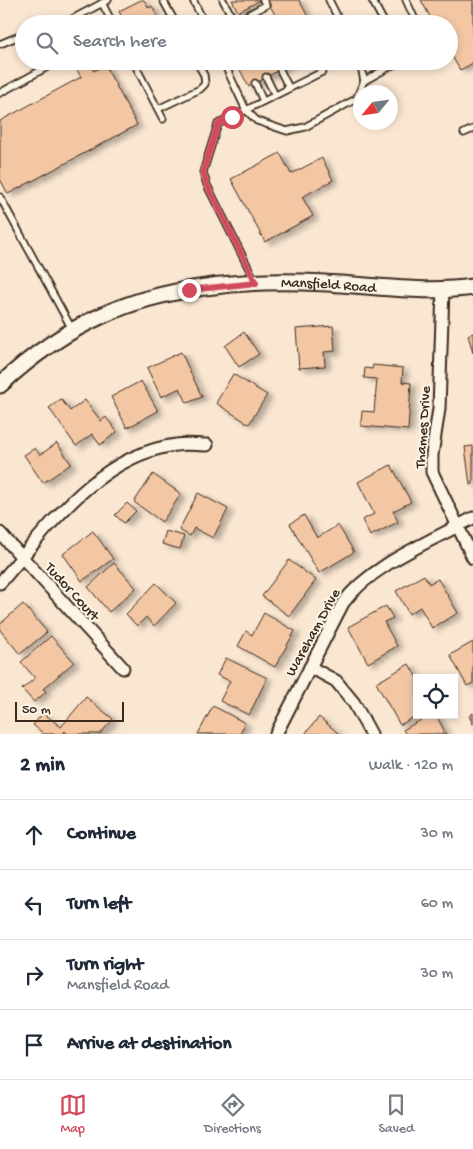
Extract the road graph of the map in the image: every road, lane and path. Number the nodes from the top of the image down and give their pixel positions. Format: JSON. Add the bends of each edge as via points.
{"nodes":[{"id":1,"x":163,"y":0,"type":"edge"},
{"id":2,"x":193,"y":0,"type":"edge"},
{"id":3,"x":223,"y":0,"type":"edge"},
{"id":4,"x":263,"y":0,"type":"edge"},
{"id":5,"x":372,"y":0,"type":"edge"},
{"id":6,"x":406,"y":0,"type":"edge"},
{"id":7,"x":331,"y":1,"type":"edge"},
{"id":8,"x":105,"y":2,"type":"edge"},
{"id":9,"x":256,"y":3,"type":"dead end"},
{"id":10,"x":246,"y":8,"type":"dead end"},
{"id":11,"x":259,"y":9,"type":"junction"},
{"id":12,"x":250,"y":14,"type":"joint"},
{"id":13,"x":81,"y":15,"type":"edge"},
{"id":14,"x":110,"y":15,"type":"edge"},
{"id":15,"x":171,"y":15,"type":"edge"},
{"id":16,"x":200,"y":15,"type":"edge"},
{"id":17,"x":231,"y":15,"type":"edge"},
{"id":18,"x":337,"y":15,"type":"edge"},
{"id":19,"x":380,"y":15,"type":"edge"},
{"id":20,"x":414,"y":15,"type":"edge"},
{"id":21,"x":15,"y":38,"type":"edge"},
{"id":22,"x":0,"y":44,"type":"edge"},
{"id":23,"x":42,"y":70,"type":"edge"},
{"id":24,"x":137,"y":70,"type":"edge"},
{"id":25,"x":201,"y":70,"type":"edge"},
{"id":26,"x":227,"y":70,"type":"edge"},
{"id":27,"x":280,"y":70,"type":"dead end"},
{"id":28,"x":323,"y":70,"type":"edge"},
{"id":29,"x":362,"y":70,"type":"edge"},
{"id":30,"x":385,"y":70,"type":"edge"},
{"id":31,"x":266,"y":77,"type":"dead end"},
{"id":32,"x":364,"y":82,"type":"junction"},
{"id":33,"x":255,"y":84,"type":"dead end"},
{"id":34,"x":289,"y":88,"type":"junction"},
{"id":35,"x":0,"y":93,"type":"edge"},
{"id":36,"x":275,"y":95,"type":"junction"},
{"id":37,"x":264,"y":101,"type":"junction"},
{"id":38,"x":158,"y":109,"type":"junction"},
{"id":39,"x":246,"y":110,"type":"junction"},
{"id":40,"x":163,"y":119,"type":"dead end"},
{"id":41,"x":473,"y":128,"type":"edge"},
{"id":42,"x":464,"y":133,"type":"dead end"},
{"id":43,"x":0,"y":197,"type":"edge"},
{"id":44,"x":256,"y":283,"type":"junction"},
{"id":45,"x":473,"y":287,"type":"edge"},
{"id":46,"x":443,"y":289,"type":"junction"},
{"id":47,"x":73,"y":331,"type":"junction"},
{"id":48,"x":0,"y":385,"type":"edge"},
{"id":49,"x":207,"y":445,"type":"dead end"},
{"id":50,"x":473,"y":518,"type":"edge"},
{"id":51,"x":456,"y":528,"type":"junction"},
{"id":52,"x":0,"y":533,"type":"edge"},
{"id":53,"x":22,"y":558,"type":"junction"},
{"id":54,"x":473,"y":558,"type":"edge"},
{"id":55,"x":0,"y":583,"type":"edge"},
{"id":56,"x":310,"y":667,"type":"junction"},
{"id":57,"x":124,"y":668,"type":"dead end"},
{"id":58,"x":276,"y":734,"type":"edge"},
{"id":59,"x":371,"y":734,"type":"edge"}],
"edges":[{"from":1,"to":15,"type":"lane"},
{"from":2,"to":16,"type":"lane"},
{"from":3,"to":17,"type":"lane"},
{"from":4,"to":11,"type":"lane","via":[[266,6]]},
{"from":5,"to":19,"type":"lane"},
{"from":6,"to":20,"type":"lane"},
{"from":7,"to":18,"type":"lane"},
{"from":8,"to":13,"type":"lane"},
{"from":8,"to":14,"type":"lane"},
{"from":9,"to":11,"type":"lane"},
{"from":10,"to":12,"type":"lane"},
{"from":11,"to":12,"type":"lane"},
{"from":21,"to":22,"type":"lane"},
{"from":23,"to":35,"type":"lane"},
{"from":24,"to":38,"type":"lane"},
{"from":25,"to":38,"type":"lane","via":[[205,84],[200,89]]},
{"from":26,"to":39,"type":"lane"},
{"from":27,"to":34,"type":"lane"},
{"from":28,"to":34,"type":"lane"},
{"from":29,"to":32,"type":"lane"},
{"from":30,"to":32,"type":"lane"},
{"from":31,"to":36,"type":"lane"},
{"from":32,"to":39,"type":"lane","via":[[356,99],[305,127],[286,131],[257,121]]},
{"from":33,"to":37,"type":"lane"},
{"from":34,"to":36,"type":"lane"},
{"from":36,"to":37,"type":"lane"},
{"from":37,"to":39,"type":"lane"},
{"from":38,"to":40,"type":"lane"},
{"from":39,"to":44,"type":"lane","via":[[218,124],[203,172]]},
{"from":41,"to":42,"type":"lane"},
{"from":43,"to":47,"type":"lane"},
{"from":44,"to":46,"type":"street","name":"Mansfield Road","via":[[303,282]]},
{"from":44,"to":47,"type":"street","name":"Mansfield Road","via":[[189,290],[145,300],[104,314]]},
{"from":45,"to":46,"type":"street","name":"Mansfield Road"},
{"from":46,"to":51,"type":"street","name":"Thames Drive","via":[[439,409],[432,472]]},
{"from":47,"to":48,"type":"street","name":"Mansfield Road","via":[[23,364]]},
{"from":49,"to":53,"type":"street","via":[[178,444],[120,464],[69,505]]},
{"from":50,"to":51,"type":"street","name":"Wareham Drive"},
{"from":51,"to":54,"type":"street","name":"Thames Drive"},
{"from":51,"to":56,"type":"street","name":"Wareham Drive","via":[[356,586],[343,603]]},
{"from":52,"to":53,"type":"street","name":"Tudor Court"},
{"from":53,"to":55,"type":"street"},
{"from":53,"to":57,"type":"street","name":"Tudor Court"},
{"from":56,"to":58,"type":"street","name":"Wareham Drive"},
{"from":56,"to":59,"type":"street","via":[[336,681],[354,703]]}]}
